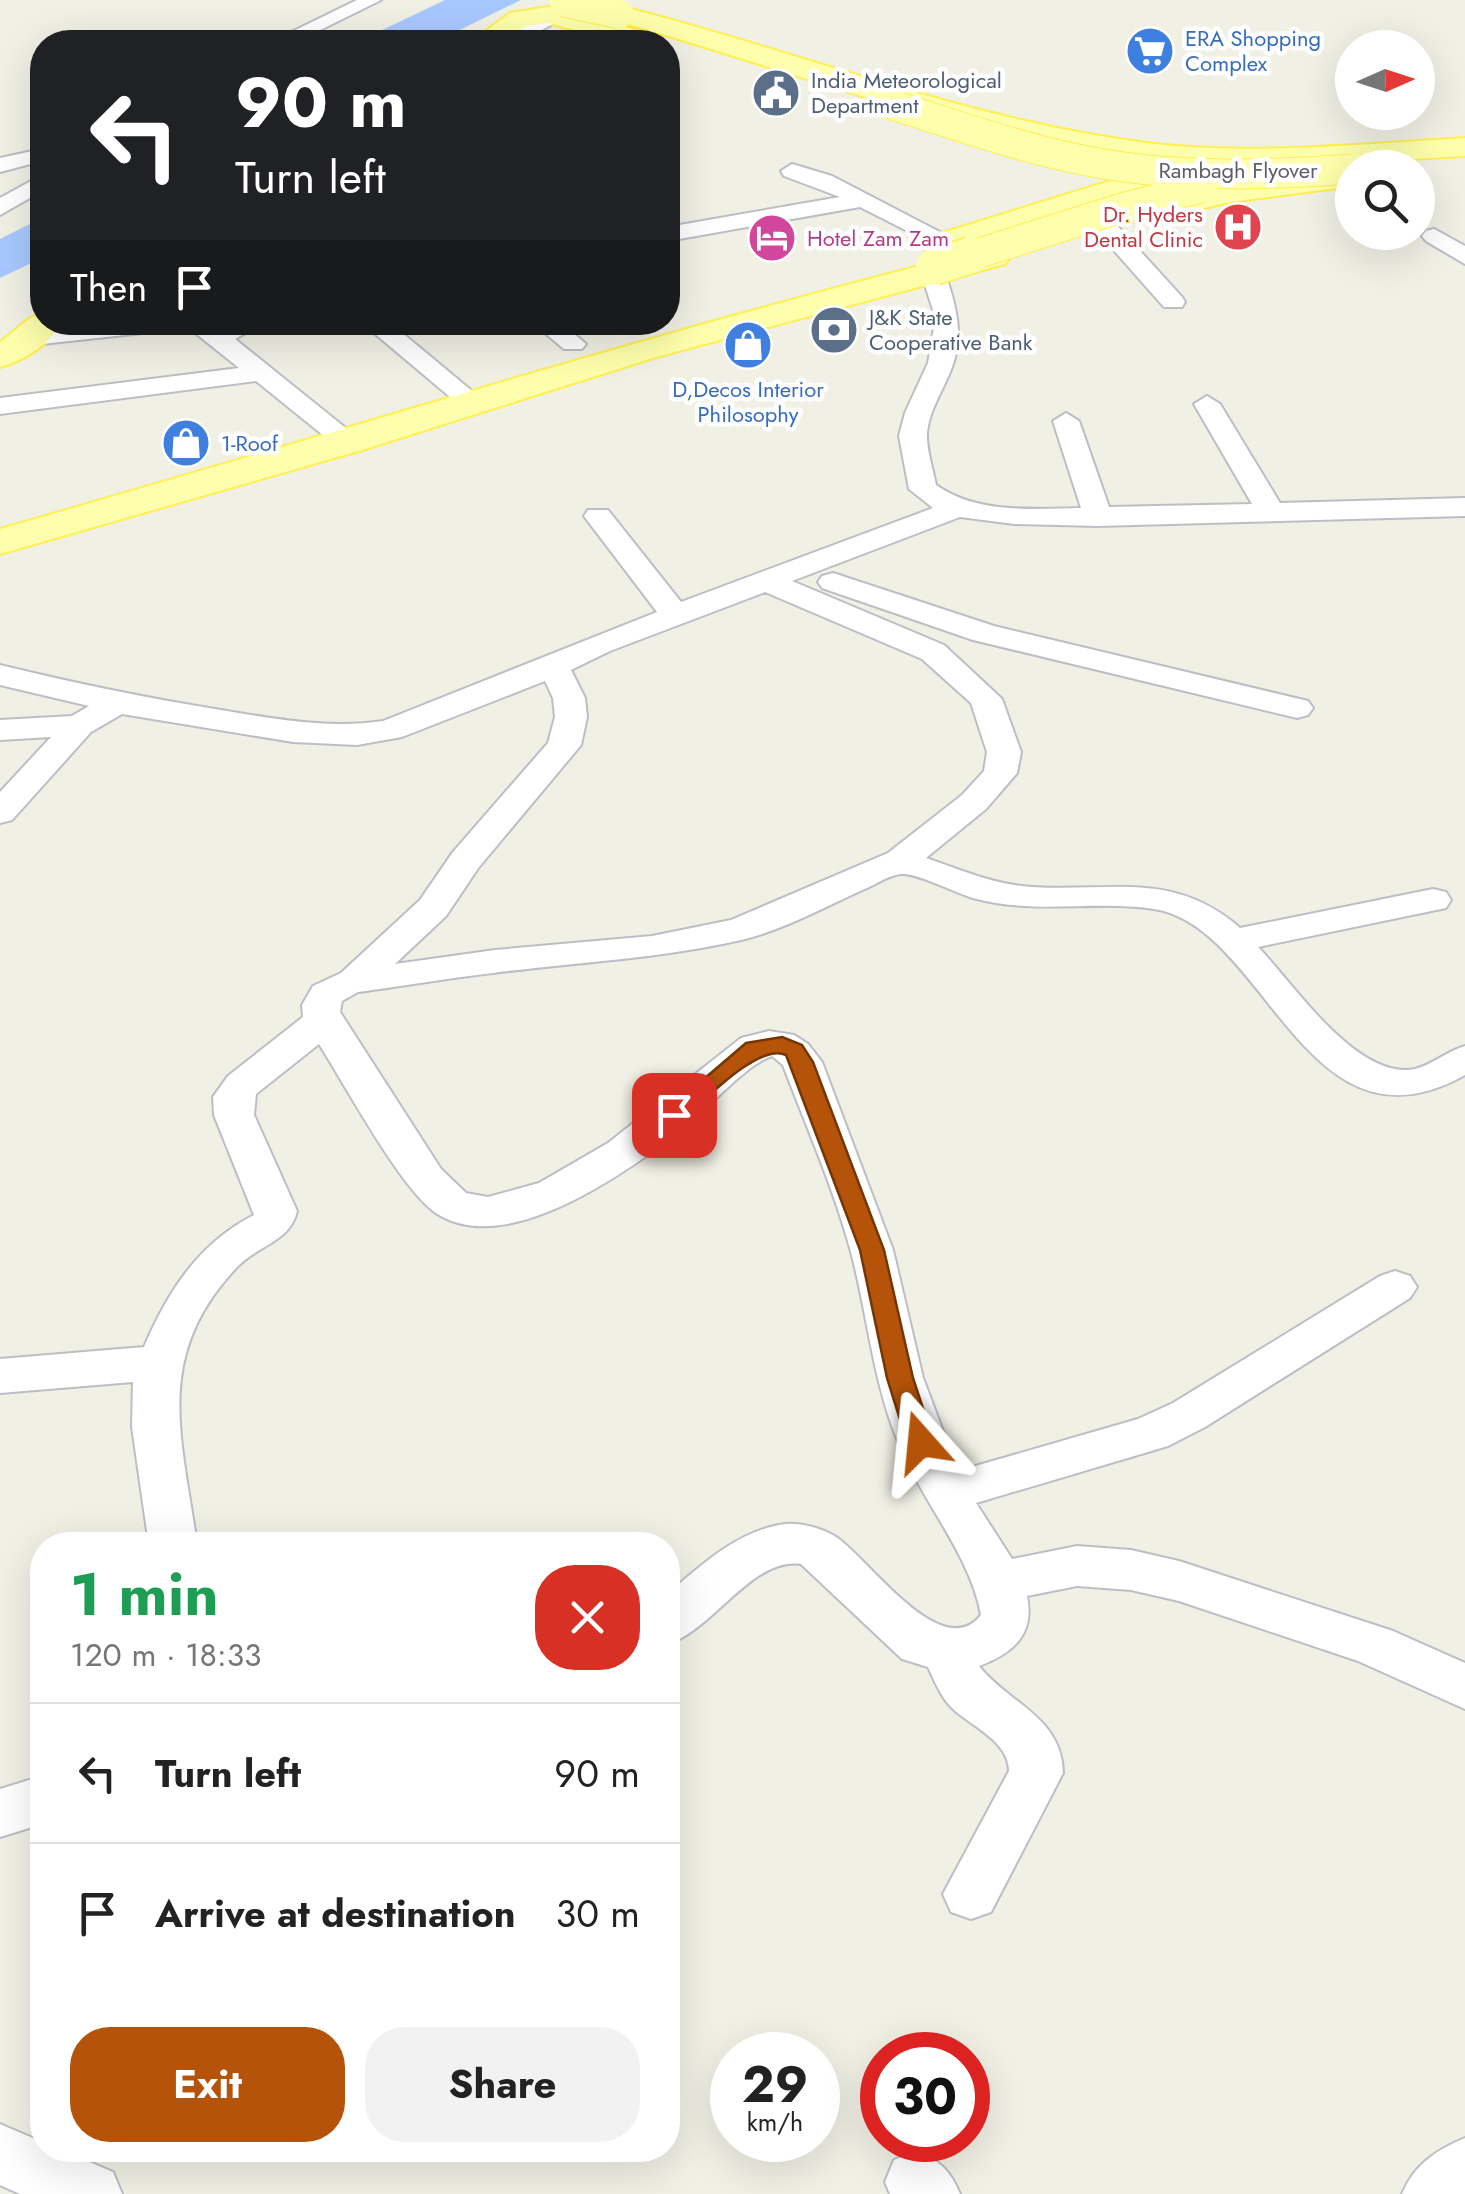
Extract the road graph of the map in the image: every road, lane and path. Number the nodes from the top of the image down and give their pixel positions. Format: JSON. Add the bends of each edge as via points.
{"nodes":[{"id":1,"x":372,"y":0,"type":"edge"},
{"id":2,"x":500,"y":0,"type":"edge"},
{"id":3,"x":559,"y":7,"type":"edge"},
{"id":4,"x":353,"y":10,"type":"junction"},
{"id":5,"x":611,"y":17,"type":"junction"},
{"id":6,"x":308,"y":30,"type":"edge"},
{"id":7,"x":330,"y":30,"type":"edge"},
{"id":8,"x":503,"y":30,"type":"edge"},
{"id":9,"x":525,"y":30,"type":"edge"},
{"id":10,"x":617,"y":30,"type":"edge"},
{"id":11,"x":652,"y":30,"type":"edge"},
{"id":12,"x":660,"y":30,"type":"edge"},
{"id":13,"x":680,"y":35,"type":"edge"},
{"id":14,"x":680,"y":39,"type":"edge"},
{"id":15,"x":680,"y":52,"type":"edge"},
{"id":16,"x":733,"y":56,"type":"junction"},
{"id":17,"x":1465,"y":138,"type":"edge"},
{"id":18,"x":1465,"y":147,"type":"edge"},
{"id":19,"x":1218,"y":157,"type":"junction"},
{"id":20,"x":30,"y":159,"type":"edge"},
{"id":21,"x":1465,"y":160,"type":"edge"},
{"id":22,"x":1263,"y":162,"type":"junction"},
{"id":23,"x":1435,"y":163,"type":"edge"},
{"id":24,"x":0,"y":165,"type":"edge"},
{"id":25,"x":1335,"y":168,"type":"edge"},
{"id":26,"x":1465,"y":168,"type":"edge"},
{"id":27,"x":1435,"y":171,"type":"edge"},
{"id":28,"x":792,"y":172,"type":"dead end"},
{"id":29,"x":1335,"y":180,"type":"edge"},
{"id":30,"x":1121,"y":186,"type":"junction"},
{"id":31,"x":30,"y":189,"type":"edge"},
{"id":32,"x":864,"y":200,"type":"junction"},
{"id":33,"x":0,"y":208,"type":"edge"},
{"id":34,"x":1025,"y":217,"type":"junction"},
{"id":35,"x":1103,"y":224,"type":"junction"},
{"id":36,"x":680,"y":232,"type":"edge"},
{"id":37,"x":1070,"y":234,"type":"junction"},
{"id":38,"x":1435,"y":237,"type":"edge"},
{"id":39,"x":1465,"y":257,"type":"edge"},
{"id":40,"x":938,"y":262,"type":"junction"},
{"id":41,"x":1174,"y":302,"type":"dead end"},
{"id":42,"x":680,"y":312,"type":"edge"},
{"id":43,"x":680,"y":332,"type":"edge"},
{"id":44,"x":32,"y":335,"type":"edge"},
{"id":45,"x":210,"y":335,"type":"edge"},
{"id":46,"x":389,"y":335,"type":"edge"},
{"id":47,"x":561,"y":335,"type":"edge"},
{"id":48,"x":668,"y":335,"type":"edge"},
{"id":49,"x":642,"y":336,"type":"edge"},
{"id":50,"x":572,"y":344,"type":"junction"},
{"id":51,"x":0,"y":356,"type":"edge"},
{"id":52,"x":260,"y":372,"type":"junction"},
{"id":53,"x":471,"y":401,"type":"junction"},
{"id":54,"x":1207,"y":404,"type":"dead end"},
{"id":55,"x":0,"y":406,"type":"edge"},
{"id":56,"x":1066,"y":421,"type":"dead end"},
{"id":57,"x":348,"y":442,"type":"junction"},
{"id":58,"x":1464,"y":492,"type":"edge"},
{"id":59,"x":958,"y":508,"type":"junction"},
{"id":60,"x":1271,"y":511,"type":"junction"},
{"id":61,"x":598,"y":516,"type":"dead end"},
{"id":62,"x":1098,"y":517,"type":"junction"},
{"id":63,"x":0,"y":542,"type":"edge"},
{"id":64,"x":782,"y":576,"type":"junction"},
{"id":65,"x":676,"y":616,"type":"junction"},
{"id":66,"x":554,"y":667,"type":"junction"},
{"id":67,"x":0,"y":675,"type":"edge"},
{"id":68,"x":117,"y":703,"type":"junction"},
{"id":69,"x":1297,"y":708,"type":"dead end"},
{"id":70,"x":79,"y":725,"type":"junction"},
{"id":71,"x":0,"y":730,"type":"edge"},
{"id":72,"x":0,"y":813,"type":"edge"},
{"id":73,"x":901,"y":861,"type":"junction"},
{"id":74,"x":1432,"y":900,"type":"dead end"},
{"id":75,"x":1232,"y":942,"type":"junction"},
{"id":76,"x":354,"y":981,"type":"junction"},
{"id":77,"x":323,"y":1022,"type":"junction"},
{"id":78,"x":1465,"y":1060,"type":"edge"},
{"id":79,"x":1395,"y":1288,"type":"dead end"},
{"id":80,"x":160,"y":1363,"type":"junction"},
{"id":81,"x":0,"y":1376,"type":"edge"},
{"id":82,"x":945,"y":1493,"type":"junction"},
{"id":83,"x":171,"y":1532,"type":"edge"},
{"id":84,"x":1000,"y":1582,"type":"junction"},
{"id":85,"x":680,"y":1614,"type":"edge"},
{"id":86,"x":948,"y":1650,"type":"junction"},
{"id":87,"x":1465,"y":1686,"type":"edge"},
{"id":88,"x":30,"y":1804,"type":"edge"},
{"id":89,"x":0,"y":1813,"type":"edge"},
{"id":90,"x":972,"y":1894,"type":"dead end"},
{"id":91,"x":0,"y":2154,"type":"edge"},
{"id":92,"x":1465,"y":2168,"type":"edge"},
{"id":93,"x":91,"y":2194,"type":"edge"},
{"id":94,"x":1433,"y":2194,"type":"edge"}],
"edges":[{"from":1,"to":4,"type":"street"},
{"from":2,"to":5,"type":"main road"},
{"from":3,"to":5,"type":"main road","bridge":true},
{"from":3,"to":8,"type":"main road"},
{"from":3,"to":9,"type":"street"},
{"from":3,"to":10,"type":"main road"},
{"from":4,"to":6,"type":"street"},
{"from":4,"to":7,"type":"street","via":[[348,22]]},
{"from":5,"to":11,"type":"main road"},
{"from":5,"to":12,"type":"main road"},
{"from":13,"to":19,"type":"main road","via":[[1049,134]]},
{"from":14,"to":16,"type":"main road"},
{"from":15,"to":30,"type":"main road"},
{"from":16,"to":22,"type":"main road","name":"Rambagh Flyover","bridge":true,"via":[[1072,157],[1165,172]]},
{"from":16,"to":30,"type":"main road","via":[[728,63],[1095,172]]},
{"from":17,"to":22,"type":"main road","name":"Rambagh Flyover"},
{"from":18,"to":19,"type":"main road"},
{"from":19,"to":22,"type":"main road","name":"Rambagh Flyover"},
{"from":19,"to":30,"type":"main road"},
{"from":20,"to":24,"type":"street"},
{"from":21,"to":23,"type":"main road"},
{"from":22,"to":25,"type":"main road","name":"Rambagh Flyover","bridge":true},
{"from":22,"to":40,"type":"main road","bridge":true},
{"from":26,"to":27,"type":"main road"},
{"from":28,"to":32,"type":"street"},
{"from":29,"to":35,"type":"main road","via":[[1230,193]]},
{"from":30,"to":34,"type":"main road"},
{"from":31,"to":33,"type":"street"},
{"from":32,"to":36,"type":"street"},
{"from":32,"to":40,"type":"street"},
{"from":34,"to":37,"type":"main road"},
{"from":34,"to":40,"type":"main road"},
{"from":35,"to":37,"type":"main road"},
{"from":35,"to":41,"type":"street"},
{"from":37,"to":40,"type":"main road"},
{"from":38,"to":39,"type":"street"},
{"from":40,"to":42,"type":"main road"},
{"from":40,"to":43,"type":"main road"},
{"from":40,"to":59,"type":"street","via":[[944,348],[913,436],[924,488]]},
{"from":44,"to":51,"type":"main road"},
{"from":45,"to":52,"type":"street"},
{"from":46,"to":53,"type":"street"},
{"from":47,"to":50,"type":"street"},
{"from":48,"to":49,"type":"main road"},
{"from":49,"to":50,"type":"main road"},
{"from":49,"to":53,"type":"main road"},
{"from":50,"to":53,"type":"main road"},
{"from":52,"to":55,"type":"street"},
{"from":52,"to":57,"type":"street"},
{"from":53,"to":57,"type":"main road"},
{"from":54,"to":60,"type":"street"},
{"from":56,"to":62,"type":"street"},
{"from":57,"to":63,"type":"main road"},
{"from":58,"to":60,"type":"street","via":[[1430,506]]},
{"from":59,"to":62,"type":"street"},
{"from":59,"to":64,"type":"street"},
{"from":60,"to":62,"type":"street"},
{"from":61,"to":65,"type":"street"},
{"from":64,"to":65,"type":"street"},
{"from":64,"to":69,"type":"street","via":[[984,634]]},
{"from":64,"to":73,"type":"street","via":[[932,652],[986,699],[1004,752],[1000,773]]},
{"from":65,"to":66,"type":"street"},
{"from":66,"to":68,"type":"street","via":[[390,730],[357,735],[293,732]]},
{"from":66,"to":76,"type":"street","via":[[570,698],[564,745],[433,908]]},
{"from":67,"to":68,"type":"street"},
{"from":68,"to":70,"type":"street"},
{"from":70,"to":71,"type":"street"},
{"from":70,"to":72,"type":"street"},
{"from":73,"to":75,"type":"street","via":[[1010,896],[1160,901],[1196,911]]},
{"from":73,"to":76,"type":"street","via":[[697,941]]},
{"from":74,"to":75,"type":"street"},
{"from":75,"to":78,"type":"street","via":[[1324,1043],[1366,1077],[1418,1082]]},
{"from":76,"to":77,"type":"street","via":[[322,997]]},
{"from":77,"to":80,"type":"street","via":[[236,1093],[234,1114],[276,1216],[215,1263]]},
{"from":77,"to":82,"type":"street","via":[[426,1179],[463,1210],[490,1212],[546,1197],[647,1136],[754,1048],[782,1044],[794,1050],[872,1250],[900,1378]]},
{"from":79,"to":82,"type":"street","via":[[1152,1433]]},
{"from":80,"to":81,"type":"street"},
{"from":80,"to":83,"type":"street","via":[[154,1394]]},
{"from":82,"to":84,"type":"street"},
{"from":84,"to":86,"type":"street","via":[[1002,1628],[994,1637]]},
{"from":84,"to":87,"type":"street","via":[[1077,1566],[1130,1570],[1376,1646]]},
{"from":85,"to":86,"type":"street","via":[[756,1554],[798,1543],[818,1550],[920,1644]]},
{"from":86,"to":90,"type":"street","via":[[964,1685],[1037,1754],[1036,1773]]},
{"from":88,"to":89,"type":"street"},
{"from":91,"to":93,"type":"street"},
{"from":92,"to":94,"type":"street"}]}
